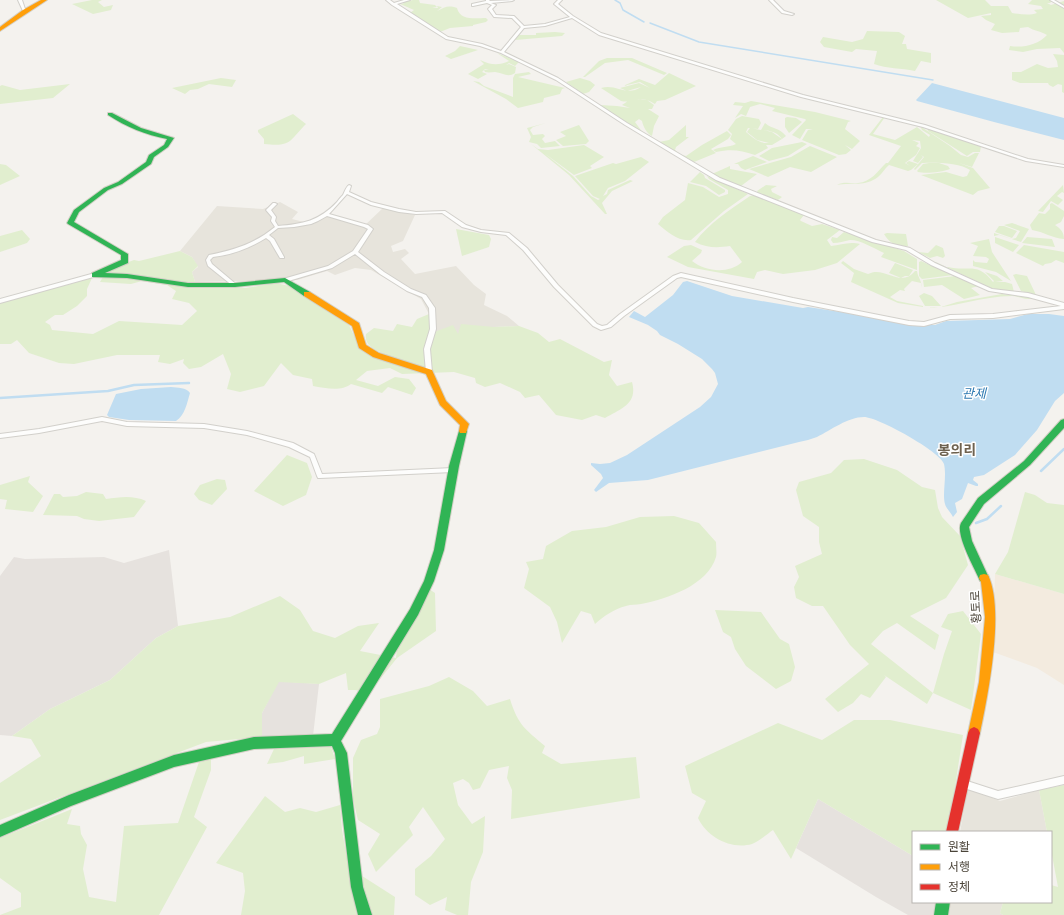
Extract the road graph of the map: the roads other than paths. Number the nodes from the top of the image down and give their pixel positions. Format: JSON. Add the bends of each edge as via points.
{"nodes":[{"id":1,"x":20,"y":0,"type":"edge"},
{"id":2,"x":45,"y":0,"type":"edge"},
{"id":3,"x":388,"y":0,"type":"edge"},
{"id":4,"x":408,"y":0,"type":"edge"},
{"id":5,"x":512,"y":0,"type":"edge"},
{"id":6,"x":551,"y":0,"type":"edge"},
{"id":7,"x":560,"y":0,"type":"edge"},
{"id":8,"x":771,"y":0,"type":"edge"},
{"id":9,"x":1052,"y":0,"type":"edge"},
{"id":10,"x":488,"y":1,"type":"edge"},
{"id":11,"x":393,"y":4,"type":"junction"},
{"id":12,"x":556,"y":4,"type":"junction"},
{"id":13,"x":473,"y":5,"type":"dead end"},
{"id":14,"x":1064,"y":7,"type":"edge"},
{"id":15,"x":25,"y":11,"type":"junction"},
{"id":16,"x":792,"y":14,"type":"dead end"},
{"id":17,"x":572,"y":17,"type":"junction"},
{"id":18,"x":523,"y":26,"type":"junction"},
{"id":19,"x":0,"y":29,"type":"edge"},
{"id":20,"x":502,"y":52,"type":"junction"},
{"id":21,"x":110,"y":114,"type":"dead end"},
{"id":22,"x":1064,"y":166,"type":"edge"},
{"id":23,"x":349,"y":186,"type":"dead end"},
{"id":24,"x":347,"y":193,"type":"junction"},
{"id":25,"x":275,"y":204,"type":"dead end"},
{"id":26,"x":328,"y":215,"type":"junction"},
{"id":27,"x":277,"y":227,"type":"junction"},
{"id":28,"x":267,"y":236,"type":"junction"},
{"id":29,"x":355,"y":252,"type":"junction"},
{"id":30,"x":282,"y":257,"type":"dead end"},
{"id":31,"x":95,"y":275,"type":"junction"},
{"id":32,"x":285,"y":280,"type":"junction"},
{"id":33,"x":235,"y":285,"type":"junction"},
{"id":34,"x":0,"y":301,"type":"edge"},
{"id":35,"x":1064,"y":306,"type":"edge"},
{"id":36,"x":429,"y":372,"type":"junction"},
{"id":37,"x":1064,"y":422,"type":"edge"},
{"id":38,"x":0,"y":436,"type":"edge"},
{"id":39,"x":453,"y":470,"type":"junction"},
{"id":40,"x":335,"y":740,"type":"junction"},
{"id":41,"x":1064,"y":780,"type":"edge"},
{"id":42,"x":964,"y":784,"type":"junction"},
{"id":43,"x":0,"y":831,"type":"edge"},
{"id":44,"x":952,"y":831,"type":"edge"},
{"id":45,"x":943,"y":903,"type":"edge"},
{"id":46,"x":365,"y":915,"type":"edge"},
{"id":47,"x":941,"y":915,"type":"edge"}],
"edges":[{"from":1,"to":15,"type":"street"},
{"from":2,"to":15,"type":"street"},
{"from":3,"to":11,"type":"street"},
{"from":4,"to":11,"type":"street"},
{"from":5,"to":10,"type":"street"},
{"from":6,"to":12,"type":"street"},
{"from":7,"to":12,"type":"street"},
{"from":8,"to":16,"type":"street","via":[[781,11]]},
{"from":9,"to":14,"type":"street"},
{"from":10,"to":13,"type":"street"},
{"from":10,"to":18,"type":"street","via":[[494,5],[490,9],[495,16],[513,17]]},
{"from":11,"to":20,"type":"street","via":[[447,38]]},
{"from":12,"to":17,"type":"street"},
{"from":15,"to":19,"type":"street"},
{"from":17,"to":18,"type":"street","via":[[546,25]]},
{"from":17,"to":22,"type":"street","via":[[600,34],[802,96],[924,126],[1027,160]]},
{"from":18,"to":20,"type":"street"},
{"from":20,"to":35,"type":"street","via":[[557,79],[718,179],[874,241],[908,249],[933,264],[991,290],[1028,295]]},
{"from":21,"to":31,"type":"street","via":[[123,124],[147,134],[171,138],[171,141],[151,156],[149,163],[76,210],[70,223],[124,254],[125,261]]},
{"from":23,"to":24,"type":"street"},
{"from":24,"to":26,"type":"street"},
{"from":24,"to":35,"type":"street","via":[[405,213],[443,212],[464,226],[507,234],[525,249],[556,286],[595,325],[601,328],[609,326],[681,275],[924,324],[950,317],[993,316]]},
{"from":25,"to":27,"type":"street","via":[[268,210],[274,217],[273,221]]},
{"from":26,"to":27,"type":"street","via":[[306,225]]},
{"from":26,"to":29,"type":"street","via":[[371,229]]},
{"from":27,"to":28,"type":"street"},
{"from":28,"to":30,"type":"street"},
{"from":28,"to":33,"type":"street","via":[[231,253],[211,256],[208,260],[210,265]]},
{"from":29,"to":32,"type":"street","via":[[330,267]]},
{"from":29,"to":36,"type":"street","via":[[382,273],[424,296],[432,308],[433,329],[427,349]]},
{"from":31,"to":33,"type":"street","via":[[127,276],[188,285]]},
{"from":31,"to":34,"type":"street"},
{"from":32,"to":33,"type":"street"},
{"from":32,"to":36,"type":"street","via":[[356,324],[362,346],[376,355]]},
{"from":36,"to":39,"type":"street","via":[[443,403],[465,424]]},
{"from":37,"to":42,"type":"street","name":"황토로","via":[[1027,463],[981,501],[964,526],[967,541],[986,582],[990,617],[985,682]]},
{"from":38,"to":39,"type":"street","via":[[102,419],[126,424],[196,426],[247,433],[291,445],[312,456],[320,476]]},
{"from":39,"to":40,"type":"street","via":[[441,546],[431,579]]},
{"from":40,"to":43,"type":"street","via":[[254,743],[174,761],[69,801]]},
{"from":40,"to":46,"type":"street","via":[[341,753],[357,887]]},
{"from":41,"to":42,"type":"street","via":[[998,795]]},
{"from":42,"to":44,"type":"street","name":"황토로"},
{"from":45,"to":47,"type":"street"}]}
